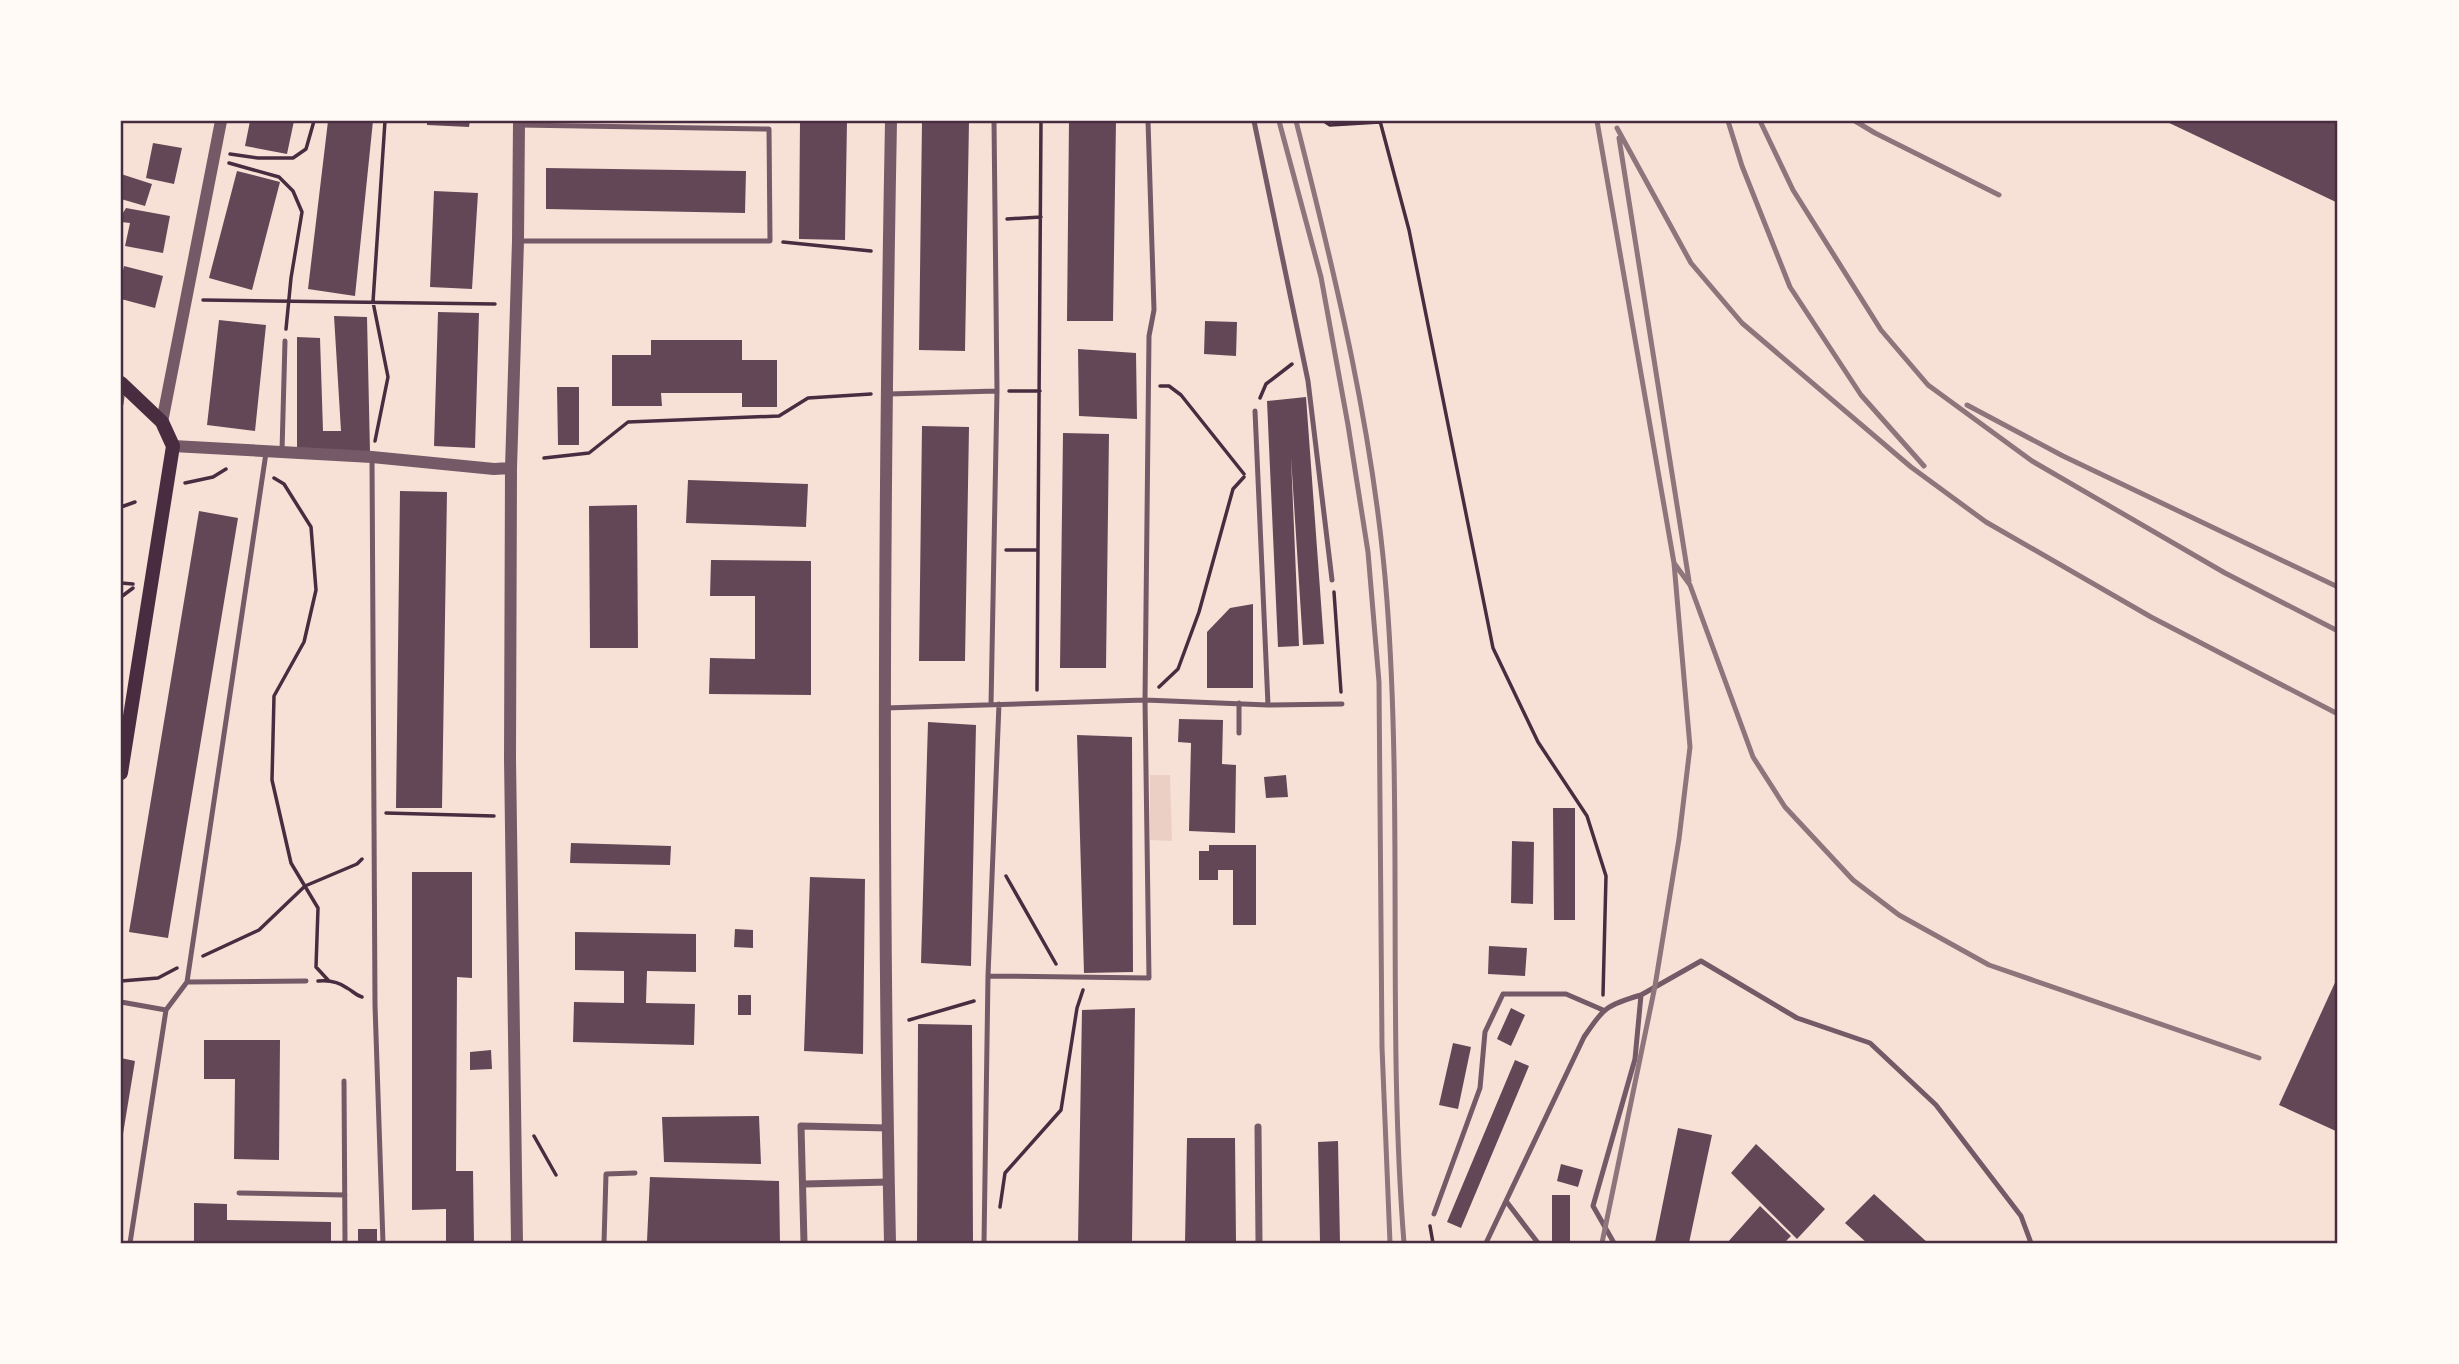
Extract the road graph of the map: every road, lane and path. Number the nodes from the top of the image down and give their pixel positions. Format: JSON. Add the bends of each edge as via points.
{"nodes":[{"id":1,"x":221,"y":121,"type":"edge"},
{"id":2,"x":314,"y":121,"type":"edge"},
{"id":3,"x":385,"y":121,"type":"edge"},
{"id":4,"x":891,"y":121,"type":"edge"},
{"id":5,"x":994,"y":121,"type":"edge"},
{"id":6,"x":1041,"y":121,"type":"edge"},
{"id":7,"x":1148,"y":121,"type":"edge"},
{"id":8,"x":1254,"y":121,"type":"edge"},
{"id":9,"x":1324,"y":121,"type":"edge"},
{"id":10,"x":1380,"y":122,"type":"edge"},
{"id":11,"x":519,"y":123,"type":"edge"},
{"id":12,"x":214,"y":156,"type":"junction"},
{"id":13,"x":1041,"y":217,"type":"junction"},
{"id":14,"x":995,"y":219,"type":"junction"},
{"id":15,"x":770,"y":241,"type":"junction"},
{"id":16,"x":518,"y":242,"type":"junction"},
{"id":17,"x":871,"y":251,"type":"dead end"},
{"id":18,"x":203,"y":300,"type":"dead end"},
{"id":19,"x":288,"y":301,"type":"junction"},
{"id":20,"x":373,"y":302,"type":"junction"},
{"id":21,"x":495,"y":304,"type":"dead end"},
{"id":22,"x":285,"y":341,"type":"joint"},
{"id":23,"x":1303,"y":355,"type":"junction"},
{"id":24,"x":123,"y":384,"type":"edge"},
{"id":25,"x":1148,"y":386,"type":"junction"},
{"id":26,"x":997,"y":391,"type":"junction"},
{"id":27,"x":1040,"y":391,"type":"junction"},
{"id":28,"x":871,"y":394,"type":"dead end"},
{"id":29,"x":886,"y":394,"type":"junction"},
{"id":30,"x":121,"y":404,"type":"edge"},
{"id":31,"x":1255,"y":411,"type":"joint"},
{"id":32,"x":162,"y":422,"type":"junction"},
{"id":33,"x":173,"y":446,"type":"junction"},
{"id":34,"x":266,"y":453,"type":"junction"},
{"id":35,"x":282,"y":454,"type":"junction"},
{"id":36,"x":372,"y":457,"type":"junction"},
{"id":37,"x":544,"y":458,"type":"dead end"},
{"id":38,"x":1247,"y":463,"type":"dead end"},
{"id":39,"x":226,"y":468,"type":"dead end"},
{"id":40,"x":511,"y":468,"type":"junction"},
{"id":41,"x":264,"y":471,"type":"junction"},
{"id":42,"x":1245,"y":475,"type":"junction"},
{"id":43,"x":180,"y":484,"type":"dead end"},
{"id":44,"x":135,"y":502,"type":"dead end"},
{"id":45,"x":121,"y":507,"type":"edge"},
{"id":46,"x":994,"y":550,"type":"junction"},
{"id":47,"x":1038,"y":550,"type":"junction"},
{"id":48,"x":1332,"y":580,"type":"joint"},
{"id":49,"x":139,"y":584,"type":"dead end"},
{"id":50,"x":121,"y":597,"type":"edge"},
{"id":51,"x":1144,"y":700,"type":"junction"},
{"id":52,"x":1037,"y":703,"type":"junction"},
{"id":53,"x":999,"y":704,"type":"junction"},
{"id":54,"x":1239,"y":704,"type":"junction"},
{"id":55,"x":1342,"y":704,"type":"joint"},
{"id":56,"x":991,"y":705,"type":"junction"},
{"id":57,"x":1268,"y":705,"type":"junction"},
{"id":58,"x":885,"y":708,"type":"junction"},
{"id":59,"x":1239,"y":733,"type":"dead end"},
{"id":60,"x":121,"y":773,"type":"edge"},
{"id":61,"x":374,"y":813,"type":"junction"},
{"id":62,"x":496,"y":816,"type":"dead end"},
{"id":63,"x":374,"y":844,"type":"junction"},
{"id":64,"x":993,"y":853,"type":"junction"},
{"id":65,"x":304,"y":886,"type":"junction"},
{"id":66,"x":191,"y":961,"type":"junction"},
{"id":67,"x":988,"y":976,"type":"junction"},
{"id":68,"x":1064,"y":978,"type":"junction"},
{"id":69,"x":1087,"y":978,"type":"junction"},
{"id":70,"x":328,"y":980,"type":"junction"},
{"id":71,"x":306,"y":981,"type":"joint"},
{"id":72,"x":187,"y":982,"type":"junction"},
{"id":73,"x":121,"y":983,"type":"edge"},
{"id":74,"x":1642,"y":996,"type":"junction"},
{"id":75,"x":988,"y":997,"type":"junction"},
{"id":76,"x":121,"y":1002,"type":"edge"},
{"id":77,"x":375,"y":1005,"type":"junction"},
{"id":78,"x":166,"y":1010,"type":"junction"},
{"id":79,"x":1602,"y":1010,"type":"junction"},
{"id":80,"x":909,"y":1020,"type":"dead end"},
{"id":81,"x":344,"y":1082,"type":"dead end"},
{"id":82,"x":1258,"y":1127,"type":"dead end"},
{"id":83,"x":888,"y":1128,"type":"junction"},
{"id":84,"x":534,"y":1136,"type":"dead end"},
{"id":85,"x":635,"y":1173,"type":"dead end"},
{"id":86,"x":556,"y":1175,"type":"dead end"},
{"id":87,"x":889,"y":1182,"type":"junction"},
{"id":88,"x":804,"y":1184,"type":"junction"},
{"id":89,"x":239,"y":1193,"type":"dead end"},
{"id":90,"x":345,"y":1195,"type":"junction"},
{"id":91,"x":1506,"y":1201,"type":"junction"},
{"id":92,"x":999,"y":1208,"type":"dead end"},
{"id":93,"x":1434,"y":1214,"type":"dead end"},
{"id":94,"x":130,"y":1243,"type":"edge"},
{"id":95,"x":345,"y":1243,"type":"edge"},
{"id":96,"x":383,"y":1243,"type":"edge"},
{"id":97,"x":517,"y":1243,"type":"edge"},
{"id":98,"x":604,"y":1243,"type":"edge"},
{"id":99,"x":804,"y":1243,"type":"edge"},
{"id":100,"x":890,"y":1243,"type":"edge"},
{"id":101,"x":984,"y":1243,"type":"edge"},
{"id":102,"x":1259,"y":1243,"type":"edge"},
{"id":103,"x":1486,"y":1243,"type":"edge"},
{"id":104,"x":1538,"y":1243,"type":"edge"},
{"id":105,"x":1614,"y":1243,"type":"edge"},
{"id":106,"x":2031,"y":1243,"type":"edge"}],
"edges":[{"from":1,"to":12,"type":"street"},
{"from":2,"to":12,"type":"path","via":[[306,149],[293,158]]},
{"from":3,"to":20,"type":"path"},
{"from":4,"to":29,"type":"street"},
{"from":5,"to":14,"type":"lane"},
{"from":6,"to":13,"type":"path"},
{"from":7,"to":25,"type":"lane","via":[[1154,310]]},
{"from":8,"to":23,"type":"lane"},
{"from":9,"to":10,"type":"path","via":[[1330,125]]},
{"from":10,"to":79,"type":"path","via":[[1409,230],[1493,648],[1538,742],[1587,816],[1606,876]]},
{"from":11,"to":15,"type":"lane","via":[[769,129]]},
{"from":11,"to":16,"type":"street"},
{"from":12,"to":19,"type":"path","via":[[279,177],[293,191],[302,212]]},
{"from":12,"to":32,"type":"street"},
{"from":13,"to":14,"type":"path"},
{"from":13,"to":27,"type":"path"},
{"from":14,"to":26,"type":"lane"},
{"from":15,"to":16,"type":"lane"},
{"from":15,"to":17,"type":"path"},
{"from":16,"to":40,"type":"street"},
{"from":18,"to":19,"type":"path"},
{"from":19,"to":20,"type":"path"},
{"from":19,"to":22,"type":"path"},
{"from":20,"to":21,"type":"path"},
{"from":20,"to":36,"type":"path","via":[[388,377]]},
{"from":22,"to":35,"type":"lane"},
{"from":23,"to":31,"type":"path","via":[[1266,384]]},
{"from":23,"to":48,"type":"lane"},
{"from":24,"to":30,"type":"lane"},
{"from":24,"to":32,"type":"main road"},
{"from":25,"to":42,"type":"path","via":[[1169,386],[1181,395]]},
{"from":25,"to":51,"type":"lane"},
{"from":26,"to":27,"type":"path"},
{"from":26,"to":29,"type":"lane"},
{"from":26,"to":46,"type":"lane"},
{"from":27,"to":47,"type":"path"},
{"from":28,"to":37,"type":"path","via":[[808,398],[779,416],[628,422],[589,453]]},
{"from":29,"to":58,"type":"street"},
{"from":31,"to":57,"type":"lane"},
{"from":32,"to":33,"type":"main road"},
{"from":33,"to":34,"type":"street"},
{"from":33,"to":60,"type":"main road"},
{"from":34,"to":35,"type":"street"},
{"from":34,"to":41,"type":"lane"},
{"from":35,"to":36,"type":"street"},
{"from":36,"to":40,"type":"street"},
{"from":36,"to":61,"type":"lane"},
{"from":38,"to":42,"type":"path"},
{"from":39,"to":43,"type":"path","via":[[213,477]]},
{"from":40,"to":97,"type":"street"},
{"from":41,"to":65,"type":"path","via":[[284,484],[311,527],[316,590],[304,642],[274,696],[272,780],[291,863]]},
{"from":41,"to":66,"type":"lane"},
{"from":42,"to":51,"type":"path","via":[[1233,489],[1178,670]]},
{"from":44,"to":45,"type":"path"},
{"from":46,"to":47,"type":"path"},
{"from":46,"to":56,"type":"lane"},
{"from":47,"to":52,"type":"path"},
{"from":48,"to":55,"type":"path"},
{"from":49,"to":50,"type":"path"},
{"from":51,"to":52,"type":"lane"},
{"from":51,"to":54,"type":"lane"},
{"from":51,"to":69,"type":"lane","via":[[1149,978]]},
{"from":52,"to":53,"type":"lane"},
{"from":53,"to":56,"type":"lane"},
{"from":53,"to":64,"type":"lane"},
{"from":54,"to":57,"type":"lane"},
{"from":54,"to":59,"type":"lane"},
{"from":55,"to":57,"type":"lane"},
{"from":56,"to":58,"type":"lane"},
{"from":58,"to":83,"type":"street"},
{"from":61,"to":62,"type":"path"},
{"from":61,"to":63,"type":"lane"},
{"from":63,"to":65,"type":"path","via":[[357,864]]},
{"from":63,"to":77,"type":"lane"},
{"from":64,"to":67,"type":"lane"},
{"from":64,"to":68,"type":"path"},
{"from":65,"to":66,"type":"path","via":[[260,930]]},
{"from":65,"to":70,"type":"path","via":[[318,908],[316,967]]},
{"from":66,"to":72,"type":"lane"},
{"from":66,"to":73,"type":"path","via":[[158,978]]},
{"from":67,"to":68,"type":"lane"},
{"from":67,"to":75,"type":"lane"},
{"from":68,"to":69,"type":"lane"},
{"from":69,"to":92,"type":"path","via":[[1077,1007],[1061,1110],[1005,1173]]},
{"from":70,"to":71,"type":"path"},
{"from":70,"to":77,"type":"path"},
{"from":71,"to":72,"type":"lane"},
{"from":72,"to":78,"type":"lane"},
{"from":74,"to":79,"type":"lane"},
{"from":74,"to":105,"type":"lane","via":[[1635,1059],[1593,1206]]},
{"from":74,"to":106,"type":"lane","via":[[1701,961],[1797,1018],[1870,1043],[1936,1105],[2021,1216]]},
{"from":75,"to":80,"type":"path"},
{"from":75,"to":101,"type":"lane"},
{"from":76,"to":78,"type":"lane"},
{"from":77,"to":96,"type":"lane"},
{"from":78,"to":94,"type":"lane"},
{"from":79,"to":91,"type":"lane","via":[[1584,1037]]},
{"from":79,"to":93,"type":"lane","via":[[1566,994],[1503,994],[1485,1032],[1480,1088]]},
{"from":81,"to":90,"type":"lane"},
{"from":82,"to":102,"type":"street"},
{"from":83,"to":87,"type":"street"},
{"from":83,"to":88,"type":"street","via":[[801,1126]]},
{"from":84,"to":86,"type":"path"},
{"from":85,"to":98,"type":"lane","via":[[606,1174]]},
{"from":87,"to":88,"type":"street"},
{"from":87,"to":100,"type":"street"},
{"from":88,"to":99,"type":"street"},
{"from":89,"to":90,"type":"lane"},
{"from":90,"to":95,"type":"lane"},
{"from":91,"to":103,"type":"lane"},
{"from":91,"to":104,"type":"lane"}]}
